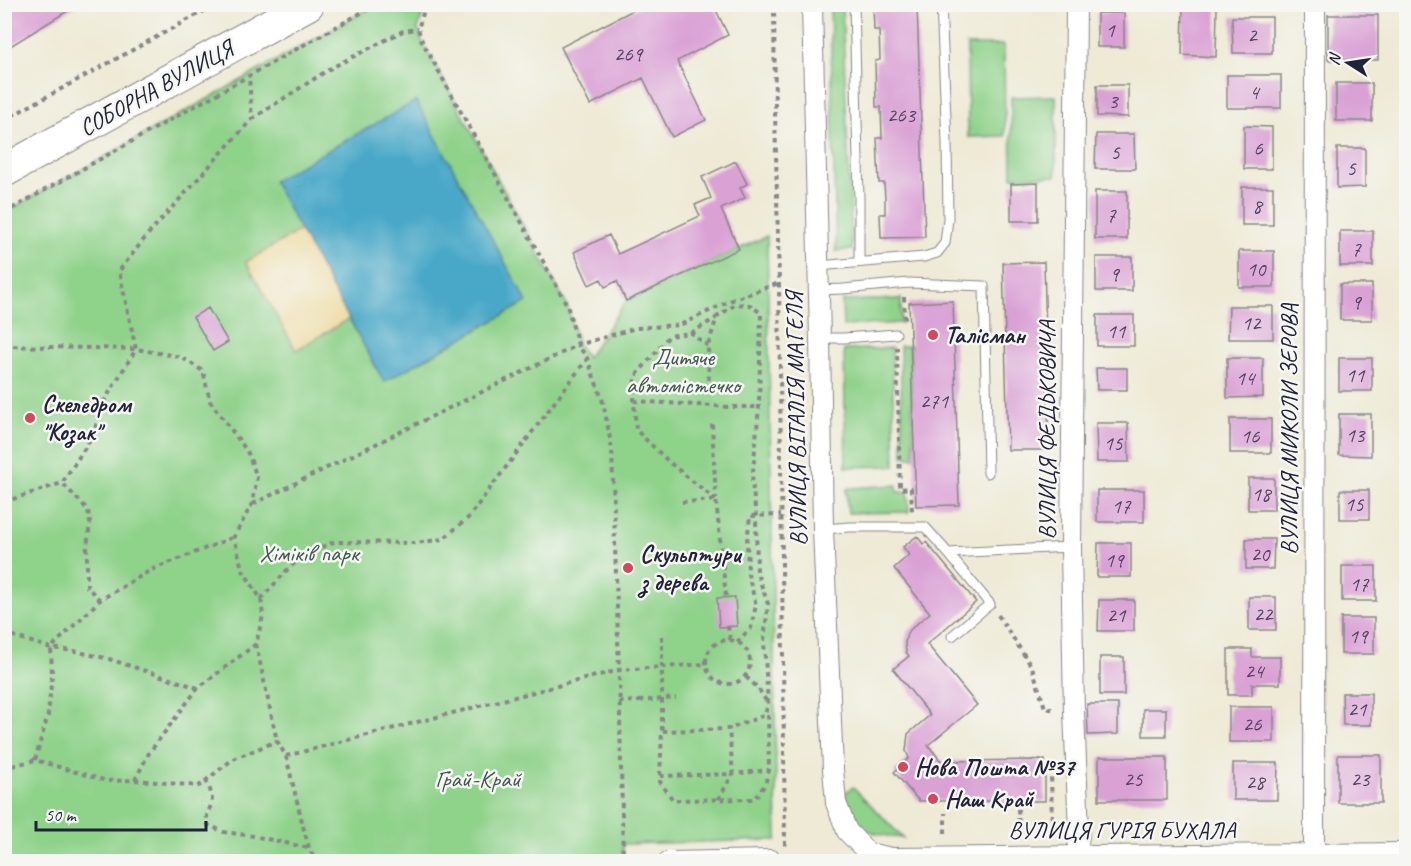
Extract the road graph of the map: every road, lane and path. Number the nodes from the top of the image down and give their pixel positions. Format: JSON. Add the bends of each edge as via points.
{"nodes":[{"id":1,"x":217,"y":4,"type":"edge"},
{"id":2,"x":308,"y":4,"type":"edge"},
{"id":3,"x":377,"y":4,"type":"edge"},
{"id":4,"x":426,"y":4,"type":"edge"},
{"id":5,"x":774,"y":4,"type":"edge"},
{"id":6,"x":812,"y":4,"type":"edge"},
{"id":7,"x":854,"y":4,"type":"edge"},
{"id":8,"x":941,"y":4,"type":"edge"},
{"id":9,"x":1076,"y":4,"type":"edge"},
{"id":10,"x":1315,"y":4,"type":"edge"},
{"id":11,"x":418,"y":29,"type":"junction"},
{"id":12,"x":249,"y":76,"type":"junction"},
{"id":13,"x":252,"y":119,"type":"junction"},
{"id":14,"x":4,"y":120,"type":"edge"},
{"id":15,"x":4,"y":171,"type":"edge"},
{"id":16,"x":4,"y":213,"type":"edge"},
{"id":17,"x":860,"y":262,"type":"junction"},
{"id":18,"x":818,"y":266,"type":"junction"},
{"id":19,"x":779,"y":283,"type":"junction"},
{"id":20,"x":904,"y":284,"type":"junction"},
{"id":21,"x":819,"y":290,"type":"junction"},
{"id":22,"x":717,"y":317,"type":"junction"},
{"id":23,"x":691,"y":333,"type":"junction"},
{"id":24,"x":896,"y":333,"type":"junction"},
{"id":25,"x":820,"y":338,"type":"junction"},
{"id":26,"x":578,"y":345,"type":"junction"},
{"id":27,"x":4,"y":346,"type":"edge"},
{"id":28,"x":708,"y":346,"type":"junction"},
{"id":29,"x":136,"y":349,"type":"junction"},
{"id":30,"x":587,"y":358,"type":"junction"},
{"id":31,"x":709,"y":388,"type":"dead end"},
{"id":32,"x":634,"y":401,"type":"junction"},
{"id":33,"x":759,"y":407,"type":"junction"},
{"id":34,"x":712,"y":424,"type":"dead end"},
{"id":35,"x":988,"y":473,"type":"dead end"},
{"id":36,"x":62,"y":483,"type":"junction"},
{"id":37,"x":716,"y":500,"type":"junction"},
{"id":38,"x":4,"y":502,"type":"edge"},
{"id":39,"x":682,"y":502,"type":"dead end"},
{"id":40,"x":252,"y":504,"type":"junction"},
{"id":41,"x":782,"y":515,"type":"junction"},
{"id":42,"x":756,"y":516,"type":"junction"},
{"id":43,"x":913,"y":528,"type":"junction"},
{"id":44,"x":823,"y":529,"type":"junction"},
{"id":45,"x":234,"y":537,"type":"junction"},
{"id":46,"x":1071,"y":547,"type":"junction"},
{"id":47,"x":948,"y":554,"type":"junction"},
{"id":48,"x":726,"y":597,"type":"dead end"},
{"id":49,"x":261,"y":599,"type":"junction"},
{"id":50,"x":100,"y":600,"type":"junction"},
{"id":51,"x":990,"y":604,"type":"junction"},
{"id":52,"x":728,"y":626,"type":"dead end"},
{"id":53,"x":4,"y":632,"type":"edge"},
{"id":54,"x":662,"y":636,"type":"dead end"},
{"id":55,"x":952,"y":636,"type":"dead end"},
{"id":56,"x":730,"y":640,"type":"junction"},
{"id":57,"x":737,"y":642,"type":"junction"},
{"id":58,"x":256,"y":644,"type":"junction"},
{"id":59,"x":51,"y":648,"type":"junction"},
{"id":60,"x":706,"y":664,"type":"junction"},
{"id":61,"x":662,"y":667,"type":"junction"},
{"id":62,"x":619,"y":670,"type":"junction"},
{"id":63,"x":746,"y":677,"type":"junction"},
{"id":64,"x":198,"y":688,"type":"junction"},
{"id":65,"x":676,"y":699,"type":"dead end"},
{"id":66,"x":619,"y":702,"type":"junction"},
{"id":67,"x":768,"y":704,"type":"junction"},
{"id":68,"x":1074,"y":712,"type":"junction"},
{"id":69,"x":729,"y":729,"type":"junction"},
{"id":70,"x":662,"y":731,"type":"junction"},
{"id":71,"x":277,"y":741,"type":"junction"},
{"id":72,"x":286,"y":756,"type":"junction"},
{"id":73,"x":35,"y":760,"type":"junction"},
{"id":74,"x":1045,"y":766,"type":"dead end"},
{"id":75,"x":4,"y":768,"type":"edge"},
{"id":76,"x":770,"y":770,"type":"junction"},
{"id":77,"x":733,"y":774,"type":"junction"},
{"id":78,"x":660,"y":776,"type":"junction"},
{"id":79,"x":135,"y":780,"type":"junction"},
{"id":80,"x":206,"y":780,"type":"junction"},
{"id":81,"x":718,"y":800,"type":"junction"},
{"id":82,"x":1018,"y":809,"type":"dead end"},
{"id":83,"x":945,"y":813,"type":"dead end"},
{"id":84,"x":1019,"y":830,"type":"dead end"},
{"id":85,"x":847,"y":831,"type":"joint"},
{"id":86,"x":1052,"y":832,"type":"dead end"},
{"id":87,"x":945,"y":833,"type":"dead end"},
{"id":88,"x":309,"y":848,"type":"junction"},
{"id":89,"x":778,"y":853,"type":"joint"},
{"id":90,"x":1407,"y":853,"type":"edge"},
{"id":91,"x":1313,"y":858,"type":"edge"},
{"id":92,"x":1077,"y":859,"type":"edge"},
{"id":93,"x":316,"y":861,"type":"edge"},
{"id":94,"x":623,"y":861,"type":"edge"},
{"id":95,"x":668,"y":861,"type":"edge"}],
"edges":[{"from":1,"to":14,"type":"path"},
{"from":2,"to":15,"type":"main road","name":"СОБОРНА ВУЛИЦЯ"},
{"from":3,"to":12,"type":"path"},
{"from":4,"to":11,"type":"path"},
{"from":5,"to":19,"type":"path"},
{"from":6,"to":18,"type":"street","name":"ВУЛИЦЯ ВІТАЛІЯ МАГЕЛЯ"},
{"from":7,"to":17,"type":"lane"},
{"from":8,"to":17,"type":"lane","via":[[948,185],[945,243],[937,253],[924,257]]},
{"from":9,"to":46,"type":"street","name":"ВУЛИЦЯ ФЕДЬКОВИЧА"},
{"from":10,"to":91,"type":"street","name":"ВУЛИЦЯ МИКОЛИ ЗЕРОВА"},
{"from":11,"to":13,"type":"path","via":[[402,31],[330,68]]},
{"from":11,"to":26,"type":"path","via":[[567,305]]},
{"from":12,"to":13,"type":"path"},
{"from":12,"to":16,"type":"path"},
{"from":13,"to":29,"type":"path","via":[[119,271]]},
{"from":17,"to":18,"type":"lane"},
{"from":18,"to":21,"type":"street","name":"ВУЛИЦЯ ВІТАЛІЯ МАГЕЛЯ"},
{"from":19,"to":26,"type":"path","via":[[680,325],[636,328]]},
{"from":19,"to":41,"type":"path"},
{"from":20,"to":21,"type":"lane"},
{"from":20,"to":24,"type":"path","via":[[905,325]]},
{"from":20,"to":35,"type":"lane","via":[[984,286]]},
{"from":21,"to":25,"type":"street","name":"ВУЛИЦЯ ВІТАЛІЯ МАГЕЛЯ"},
{"from":22,"to":23,"type":"path"},
{"from":22,"to":28,"type":"path"},
{"from":22,"to":33,"type":"path","via":[[736,304],[750,305],[761,313]]},
{"from":23,"to":28,"type":"path"},
{"from":23,"to":32,"type":"path","via":[[669,336],[635,377]]},
{"from":24,"to":25,"type":"lane"},
{"from":24,"to":43,"type":"path","via":[[900,489],[910,488]]},
{"from":25,"to":44,"type":"street","name":"ВУЛИЦЯ ВІТАЛІЯ МАГЕЛЯ"},
{"from":26,"to":30,"type":"path"},
{"from":26,"to":40,"type":"path"},
{"from":27,"to":29,"type":"path"},
{"from":28,"to":31,"type":"path"},
{"from":29,"to":36,"type":"path","via":[[100,408],[94,434]]},
{"from":29,"to":40,"type":"path","via":[[181,357],[203,371],[210,401],[247,451],[256,477]]},
{"from":30,"to":49,"type":"path","via":[[468,518],[443,539],[416,543],[334,542],[307,553]]},
{"from":30,"to":62,"type":"path","via":[[603,402],[612,449]]},
{"from":32,"to":33,"type":"path"},
{"from":32,"to":37,"type":"path","via":[[636,430]]},
{"from":33,"to":42,"type":"path","via":[[753,482]]},
{"from":34,"to":37,"type":"path"},
{"from":36,"to":38,"type":"path"},
{"from":36,"to":50,"type":"path","via":[[88,510],[87,586]]},
{"from":37,"to":39,"type":"path"},
{"from":37,"to":48,"type":"path"},
{"from":40,"to":45,"type":"path"},
{"from":41,"to":42,"type":"path"},
{"from":41,"to":89,"type":"path"},
{"from":42,"to":57,"type":"path","via":[[750,516],[747,541],[748,574],[756,605],[752,628]]},
{"from":42,"to":67,"type":"path","via":[[756,573],[768,604],[764,640]]},
{"from":43,"to":44,"type":"lane"},
{"from":43,"to":47,"type":"lane","via":[[925,527]]},
{"from":44,"to":85,"type":"street","name":"ВУЛИЦЯ ВІТАЛІЯ МАГЕЛЯ","via":[[836,803]]},
{"from":45,"to":49,"type":"path","via":[[242,569]]},
{"from":45,"to":50,"type":"path","via":[[151,570]]},
{"from":46,"to":47,"type":"lane"},
{"from":46,"to":68,"type":"street","name":"ВУЛИЦЯ ФЕДЬКОВИЧА"},
{"from":47,"to":51,"type":"lane"},
{"from":49,"to":58,"type":"path","via":[[263,616]]},
{"from":50,"to":59,"type":"path"},
{"from":51,"to":55,"type":"lane"},
{"from":51,"to":68,"type":"path","via":[[1032,667],[1045,708]]},
{"from":52,"to":56,"type":"path"},
{"from":53,"to":59,"type":"path"},
{"from":54,"to":61,"type":"path"},
{"from":56,"to":57,"type":"path"},
{"from":56,"to":60,"type":"path","via":[[716,644]]},
{"from":57,"to":63,"type":"path","via":[[744,646],[750,659]]},
{"from":58,"to":64,"type":"path"},
{"from":58,"to":71,"type":"path"},
{"from":59,"to":64,"type":"path","via":[[109,659]]},
{"from":59,"to":73,"type":"path","via":[[48,715]]},
{"from":60,"to":61,"type":"path"},
{"from":60,"to":63,"type":"path","via":[[712,677],[724,684]]},
{"from":61,"to":62,"type":"path"},
{"from":61,"to":70,"type":"path"},
{"from":62,"to":66,"type":"path"},
{"from":62,"to":72,"type":"path"},
{"from":63,"to":67,"type":"path"},
{"from":64,"to":79,"type":"path","via":[[149,753]]},
{"from":65,"to":66,"type":"path","bridge":true},
{"from":66,"to":94,"type":"path"},
{"from":67,"to":69,"type":"path","via":[[765,714]]},
{"from":67,"to":76,"type":"path"},
{"from":68,"to":92,"type":"street","name":"ВУЛИЦЯ ФЕДЬКОВИЧА"},
{"from":69,"to":70,"type":"path"},
{"from":69,"to":77,"type":"path"},
{"from":70,"to":78,"type":"path"},
{"from":71,"to":72,"type":"path"},
{"from":71,"to":80,"type":"path","via":[[233,759]]},
{"from":72,"to":88,"type":"path"},
{"from":73,"to":75,"type":"path"},
{"from":73,"to":79,"type":"path","via":[[107,782]]},
{"from":74,"to":86,"type":"path","via":[[1051,766]]},
{"from":76,"to":77,"type":"path"},
{"from":76,"to":81,"type":"path","via":[[754,799]]},
{"from":77,"to":78,"type":"path"},
{"from":77,"to":81,"type":"path"},
{"from":78,"to":81,"type":"path","via":[[673,800]]},
{"from":79,"to":80,"type":"path","via":[[199,786]]},
{"from":80,"to":88,"type":"path","via":[[211,793],[206,814],[208,825],[224,832]]},
{"from":82,"to":84,"type":"path"},
{"from":83,"to":87,"type":"path"},
{"from":85,"to":92,"type":"street","name":"ВУЛИЦЯ ГУРІЯ БУХАЛА","via":[[868,853],[892,858]]},
{"from":88,"to":93,"type":"path"},
{"from":89,"to":95,"type":"street"},
{"from":90,"to":91,"type":"street","name":"ВУЛИЦЯ ГУРІЯ БУХАЛА"},
{"from":91,"to":92,"type":"street","name":"ВУЛИЦЯ ГУРІЯ БУХАЛА"}]}
